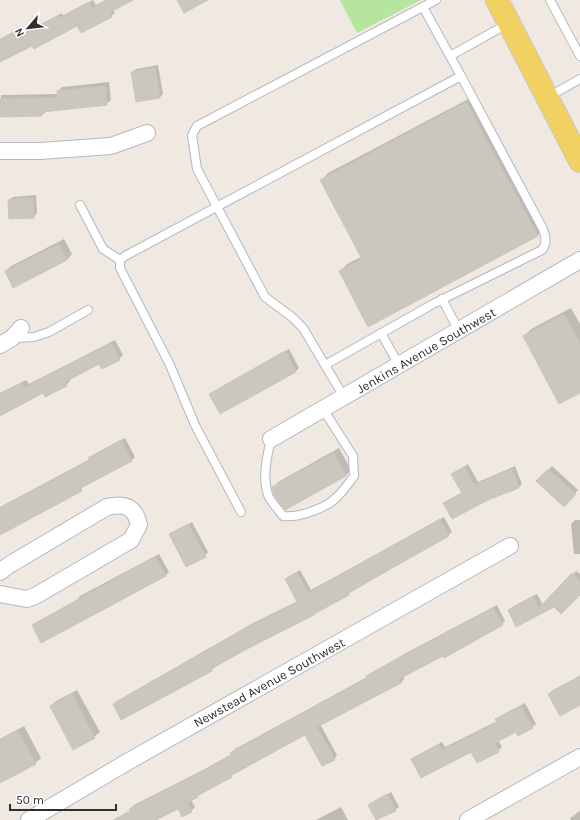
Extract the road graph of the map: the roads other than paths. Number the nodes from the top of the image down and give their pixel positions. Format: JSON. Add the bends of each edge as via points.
{"nodes":[{"id":1,"x":436,"y":0,"type":"edge"},
{"id":2,"x":497,"y":0,"type":"edge"},
{"id":3,"x":550,"y":0,"type":"edge"},
{"id":4,"x":423,"y":7,"type":"junction"},
{"id":5,"x":509,"y":23,"type":"junction"},
{"id":6,"x":450,"y":56,"type":"junction"},
{"id":7,"x":580,"y":56,"type":"edge"},
{"id":8,"x":461,"y":76,"type":"junction"},
{"id":9,"x":580,"y":80,"type":"edge"},
{"id":10,"x":547,"y":97,"type":"junction"},
{"id":11,"x":147,"y":133,"type":"dead end"},
{"id":12,"x":0,"y":151,"type":"edge"},
{"id":13,"x":580,"y":161,"type":"edge"},
{"id":14,"x":80,"y":205,"type":"dead end"},
{"id":15,"x":218,"y":207,"type":"junction"},
{"id":16,"x":120,"y":260,"type":"junction"},
{"id":17,"x":580,"y":260,"type":"edge"},
{"id":18,"x":442,"y":299,"type":"junction"},
{"id":19,"x":88,"y":310,"type":"dead end"},
{"id":20,"x":459,"y":331,"type":"junction"},
{"id":21,"x":381,"y":333,"type":"junction"},
{"id":22,"x":11,"y":337,"type":"edge"},
{"id":23,"x":325,"y":365,"type":"junction"},
{"id":24,"x":399,"y":365,"type":"junction"},
{"id":25,"x":344,"y":397,"type":"junction"},
{"id":26,"x":323,"y":409,"type":"junction"},
{"id":27,"x":270,"y":439,"type":"joint"},
{"id":28,"x":241,"y":512,"type":"dead end"},
{"id":29,"x":510,"y":546,"type":"dead end"},
{"id":30,"x":0,"y":572,"type":"edge"},
{"id":31,"x":0,"y":594,"type":"edge"},
{"id":32,"x":580,"y":757,"type":"edge"},
{"id":33,"x":29,"y":820,"type":"edge"},
{"id":34,"x":468,"y":820,"type":"edge"}],
"edges":[{"from":1,"to":4,"type":"lane"},
{"from":2,"to":5,"type":"main road"},
{"from":3,"to":7,"type":"lane"},
{"from":4,"to":6,"type":"lane"},
{"from":4,"to":15,"type":"lane","via":[[197,126],[192,135],[197,169]]},
{"from":5,"to":6,"type":"lane"},
{"from":5,"to":10,"type":"main road"},
{"from":6,"to":8,"type":"lane"},
{"from":8,"to":15,"type":"lane"},
{"from":8,"to":18,"type":"lane","via":[[543,230],[546,245],[542,250]]},
{"from":9,"to":10,"type":"lane"},
{"from":10,"to":13,"type":"main road"},
{"from":11,"to":12,"type":"street","via":[[111,146]]},
{"from":14,"to":16,"type":"lane","via":[[103,249]]},
{"from":15,"to":16,"type":"lane"},
{"from":15,"to":23,"type":"lane","via":[[265,297],[292,316],[303,328]]},
{"from":16,"to":28,"type":"lane","via":[[120,268],[170,365],[195,425]]},
{"from":17,"to":20,"type":"street","name":"Jenkins Avenue Southwest"},
{"from":18,"to":20,"type":"lane"},
{"from":18,"to":21,"type":"lane"},
{"from":19,"to":22,"type":"lane","via":[[34,337]]},
{"from":20,"to":24,"type":"street","name":"Jenkins Avenue Southwest"},
{"from":21,"to":23,"type":"lane"},
{"from":21,"to":24,"type":"lane"},
{"from":23,"to":25,"type":"lane"},
{"from":24,"to":25,"type":"street","name":"Jenkins Avenue Southwest"},
{"from":25,"to":26,"type":"street","name":"Jenkins Avenue Southwest"},
{"from":26,"to":27,"type":"street","name":"Jenkins Avenue Southwest"},
{"from":26,"to":27,"type":"lane","via":[[353,456],[354,476],[337,497],[313,511],[293,517],[283,516],[269,496],[266,468]]},
{"from":29,"to":33,"type":"street","name":"Newstead Avenue Southwest"},
{"from":30,"to":31,"type":"street","via":[[9,564],[106,507],[118,504],[129,508],[137,515],[140,525],[131,540],[44,592],[27,599]]},
{"from":32,"to":34,"type":"street"}]}
